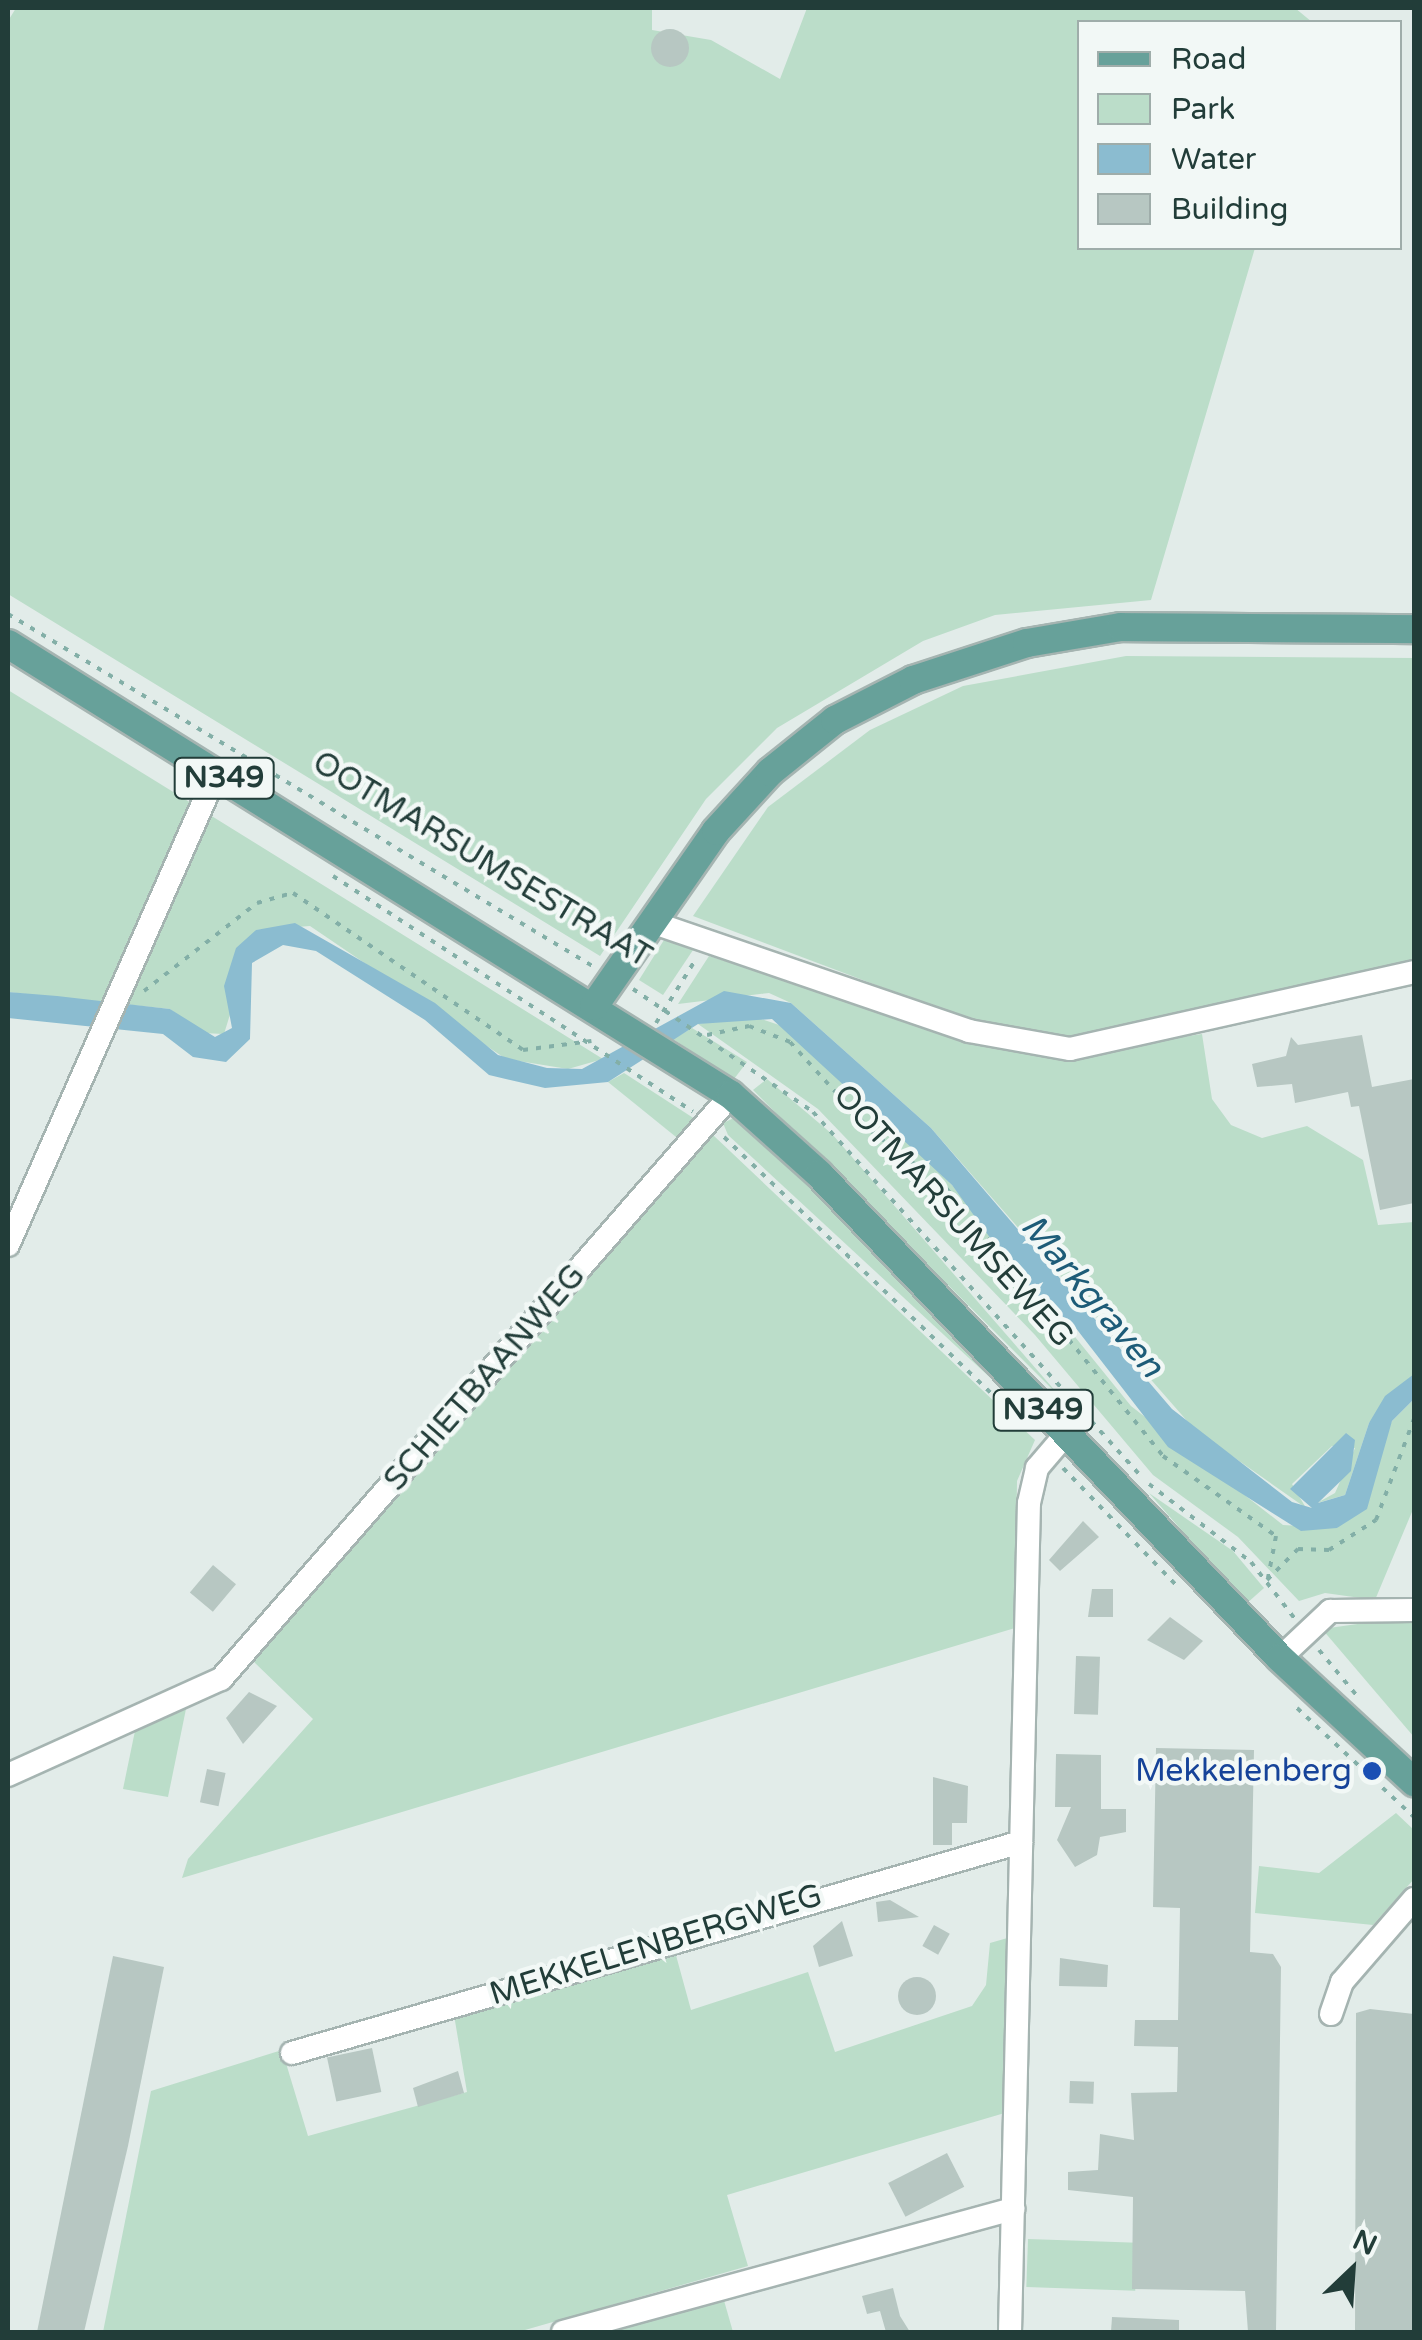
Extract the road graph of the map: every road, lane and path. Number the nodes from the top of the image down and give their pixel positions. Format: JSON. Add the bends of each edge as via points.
{"nodes":[{"id":1,"x":8,"y":614,"type":"edge"},
{"id":2,"x":1414,"y":630,"type":"edge"},
{"id":3,"x":8,"y":644,"type":"edge"},
{"id":4,"x":216,"y":774,"type":"junction"},
{"id":5,"x":324,"y":870,"type":"dead end"},
{"id":6,"x":650,"y":922,"type":"junction"},
{"id":7,"x":704,"y":945,"type":"junction"},
{"id":8,"x":1414,"y":972,"type":"edge"},
{"id":9,"x":614,"y":978,"type":"junction"},
{"id":10,"x":119,"y":994,"type":"junction"},
{"id":11,"x":594,"y":1006,"type":"junction"},
{"id":12,"x":666,"y":1009,"type":"junction"},
{"id":13,"x":707,"y":1035,"type":"junction"},
{"id":14,"x":591,"y":1040,"type":"junction"},
{"id":15,"x":663,"y":1048,"type":"joint"},
{"id":16,"x":731,"y":1094,"type":"junction"},
{"id":17,"x":706,"y":1122,"type":"junction"},
{"id":18,"x":8,"y":1245,"type":"edge"},
{"id":19,"x":1414,"y":1419,"type":"edge"},
{"id":20,"x":1058,"y":1444,"type":"junction"},
{"id":21,"x":1268,"y":1580,"type":"junction"},
{"id":22,"x":1414,"y":1610,"type":"edge"},
{"id":23,"x":1304,"y":1632,"type":"junction"},
{"id":24,"x":1280,"y":1658,"type":"junction"},
{"id":25,"x":1368,"y":1709,"type":"dead end"},
{"id":26,"x":8,"y":1775,"type":"edge"},
{"id":27,"x":1414,"y":1782,"type":"edge"},
{"id":28,"x":1021,"y":1842,"type":"junction"},
{"id":29,"x":1414,"y":1899,"type":"edge"},
{"id":30,"x":1332,"y":2014,"type":"dead end"},
{"id":31,"x":292,"y":2053,"type":"dead end"},
{"id":32,"x":1013,"y":2209,"type":"junction"},
{"id":33,"x":563,"y":2332,"type":"edge"},
{"id":34,"x":1010,"y":2332,"type":"edge"}],
"edges":[{"from":1,"to":9,"type":"path","name":"OOTMARSUMSESTRAAT"},
{"from":2,"to":6,"type":"main road","via":[[1121,627],[1027,642],[913,680],[835,720],[770,772]]},
{"from":3,"to":4,"type":"main road","name":"OOTMARSUMSESTRAAT","number":"N349"},
{"from":4,"to":10,"type":"street"},
{"from":4,"to":11,"type":"main road","name":"OOTMARSUMSESTRAAT","number":"N349"},
{"from":5,"to":14,"type":"path"},
{"from":6,"to":7,"type":"street"},
{"from":6,"to":9,"type":"main road"},
{"from":7,"to":8,"type":"street","via":[[969,1031],[1070,1049]]},
{"from":7,"to":12,"type":"path"},
{"from":9,"to":11,"type":"main road"},
{"from":9,"to":12,"type":"path","name":"OOTMARSUMSESTRAAT"},
{"from":10,"to":14,"type":"path","via":[[150,991],[256,903],[292,893],[524,1050]]},
{"from":10,"to":18,"type":"street"},
{"from":11,"to":15,"type":"main road","name":"OOTMARSUMSESTRAAT","number":"N349"},
{"from":12,"to":13,"type":"path","name":"OOTMARSUMSEWEG"},
{"from":13,"to":21,"type":"path","name":"OOTMARSUMSEWEG","via":[[813,1112],[1151,1487]]},
{"from":13,"to":21,"type":"path","via":[[748,1026],[790,1042],[870,1130],[946,1188],[1163,1456],[1276,1536]]},
{"from":14,"to":17,"type":"path"},
{"from":15,"to":16,"type":"main road","name":"OOTMARSUMSEWEG","number":"N349"},
{"from":16,"to":17,"type":"street","name":"SCHIETBAANWEG"},
{"from":16,"to":20,"type":"main road","name":"OOTMARSUMSEWEG","number":"N349","via":[[819,1174]]},
{"from":17,"to":20,"type":"path"},
{"from":17,"to":26,"type":"street","name":"SCHIETBAANWEG","via":[[221,1679]]},
{"from":19,"to":21,"type":"path","via":[[1376,1520],[1329,1550],[1298,1549]]},
{"from":20,"to":24,"type":"main road","name":"OOTMARSUMSEWEG","number":"N349"},
{"from":20,"to":28,"type":"street","via":[[1029,1503]]},
{"from":21,"to":23,"type":"path","name":"OOTMARSUMSEWEG"},
{"from":22,"to":23,"type":"street","via":[[1343,1607]]},
{"from":23,"to":24,"type":"street"},
{"from":23,"to":25,"type":"path","name":"OOTMARSUMSEWEG"},
{"from":24,"to":27,"type":"main road","name":"OOTMARSUMSEWEG","number":"N349"},
{"from":28,"to":31,"type":"street","name":"MEKKELENBERGWEG"},
{"from":28,"to":32,"type":"street"},
{"from":29,"to":30,"type":"street","via":[[1342,1982]]},
{"from":32,"to":33,"type":"street"},
{"from":32,"to":34,"type":"street"}]}
